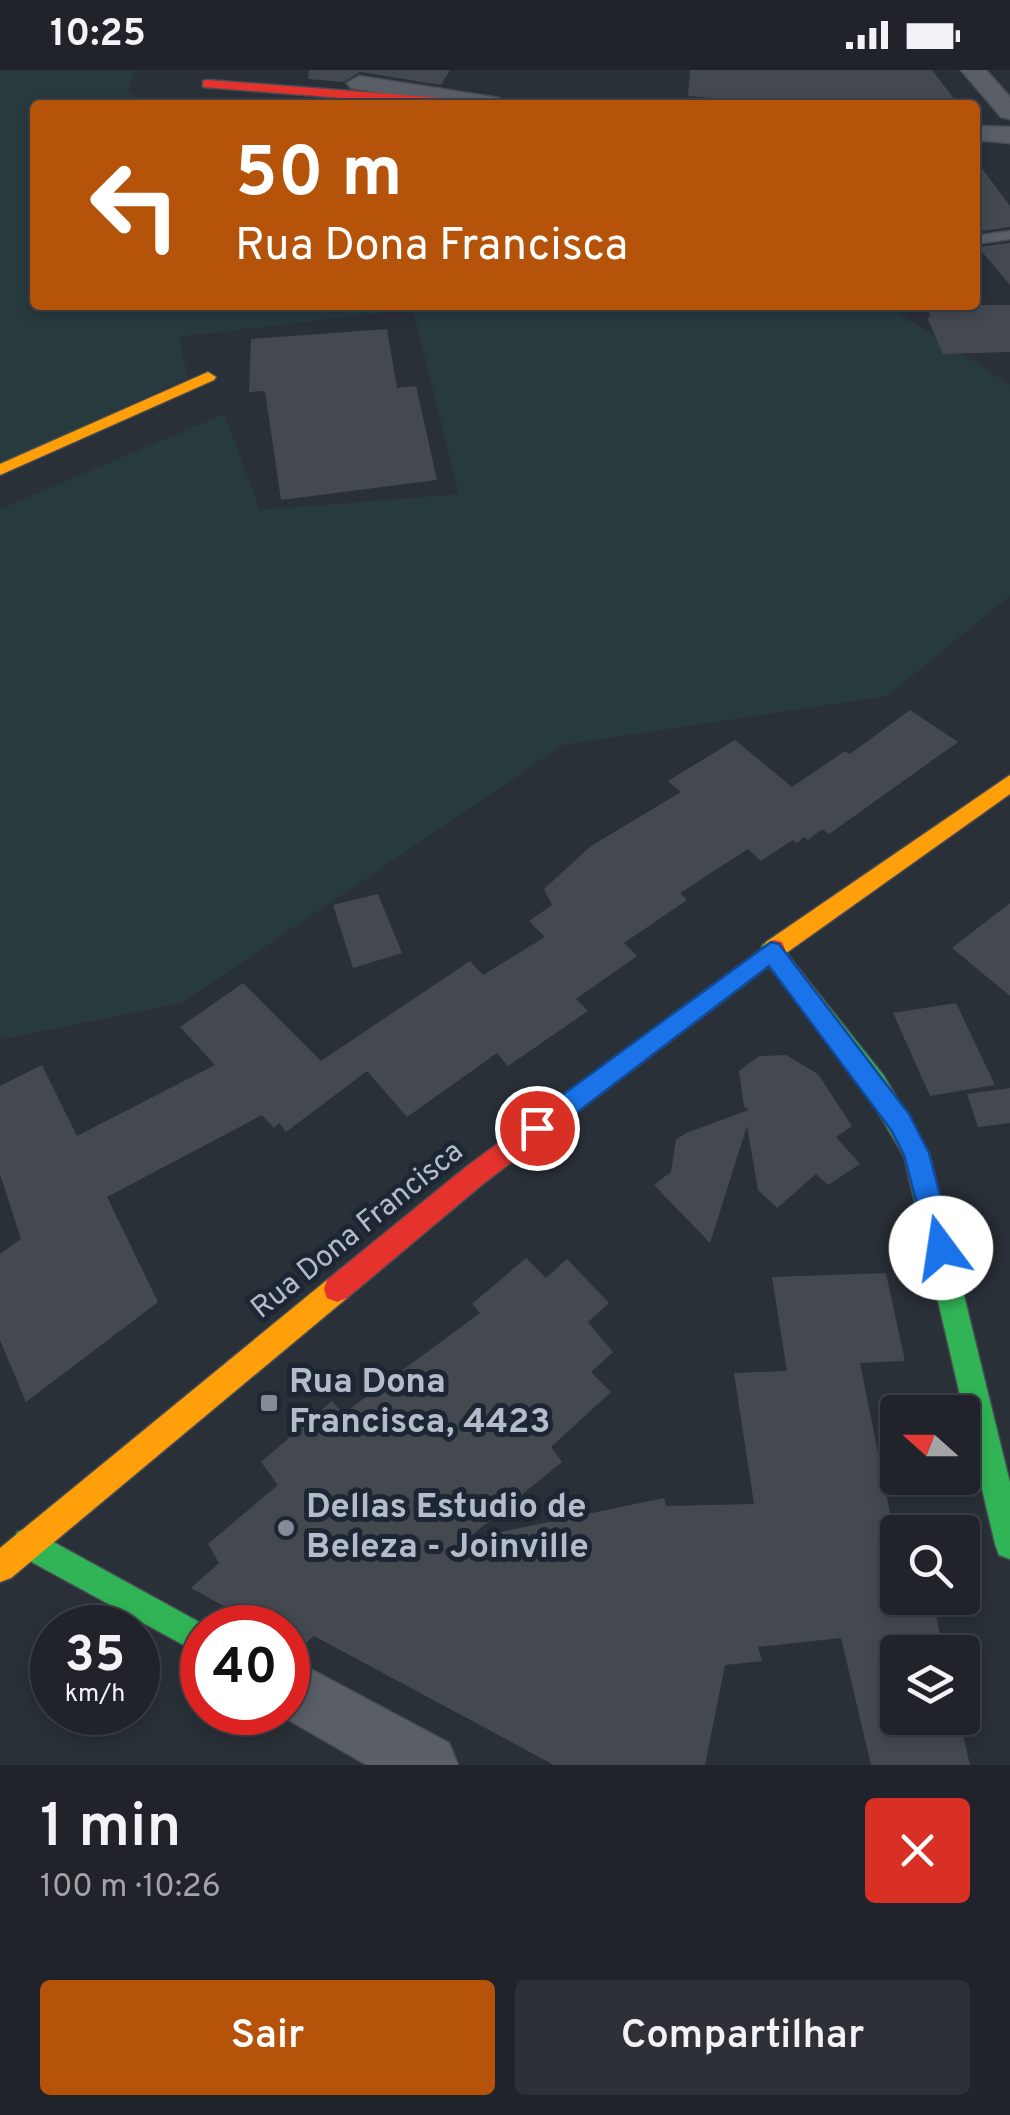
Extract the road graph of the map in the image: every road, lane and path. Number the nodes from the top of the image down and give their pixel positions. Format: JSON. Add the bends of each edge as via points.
{"nodes":[{"id":1,"x":973,"y":70,"type":"edge"},
{"id":2,"x":359,"y":83,"type":"dead end"},
{"id":3,"x":207,"y":84,"type":"dead end"},
{"id":4,"x":415,"y":100,"type":"edge"},
{"id":5,"x":467,"y":100,"type":"edge"},
{"id":6,"x":1010,"y":112,"type":"edge"},
{"id":7,"x":980,"y":133,"type":"edge"},
{"id":8,"x":1010,"y":135,"type":"edge"},
{"id":9,"x":1010,"y":235,"type":"edge"},
{"id":10,"x":980,"y":239,"type":"edge"},
{"id":11,"x":208,"y":376,"type":"dead end"},
{"id":12,"x":0,"y":470,"type":"edge"},
{"id":13,"x":1010,"y":783,"type":"edge"},
{"id":14,"x":771,"y":951,"type":"junction"},
{"id":15,"x":28,"y":1543,"type":"junction"},
{"id":16,"x":1010,"y":1544,"type":"edge"},
{"id":17,"x":0,"y":1567,"type":"edge"},
{"id":18,"x":180,"y":1628,"type":"edge"},
{"id":19,"x":310,"y":1699,"type":"edge"},
{"id":20,"x":428,"y":1765,"type":"edge"}],
"edges":[{"from":1,"to":6,"type":"street"},
{"from":2,"to":5,"type":"street"},
{"from":3,"to":4,"type":"street"},
{"from":7,"to":8,"type":"street"},
{"from":9,"to":10,"type":"lane"},
{"from":11,"to":12,"type":"street"},
{"from":13,"to":14,"type":"street","name":"Rua Dona Francisca"},
{"from":14,"to":15,"type":"street","name":"Rua Dona Francisca","via":[[475,1175]]},
{"from":14,"to":16,"type":"street","via":[[874,1084],[916,1153]]},
{"from":15,"to":17,"type":"street","name":"Rua Dona Francisca"},
{"from":15,"to":18,"type":"street"},
{"from":19,"to":20,"type":"street"}]}
